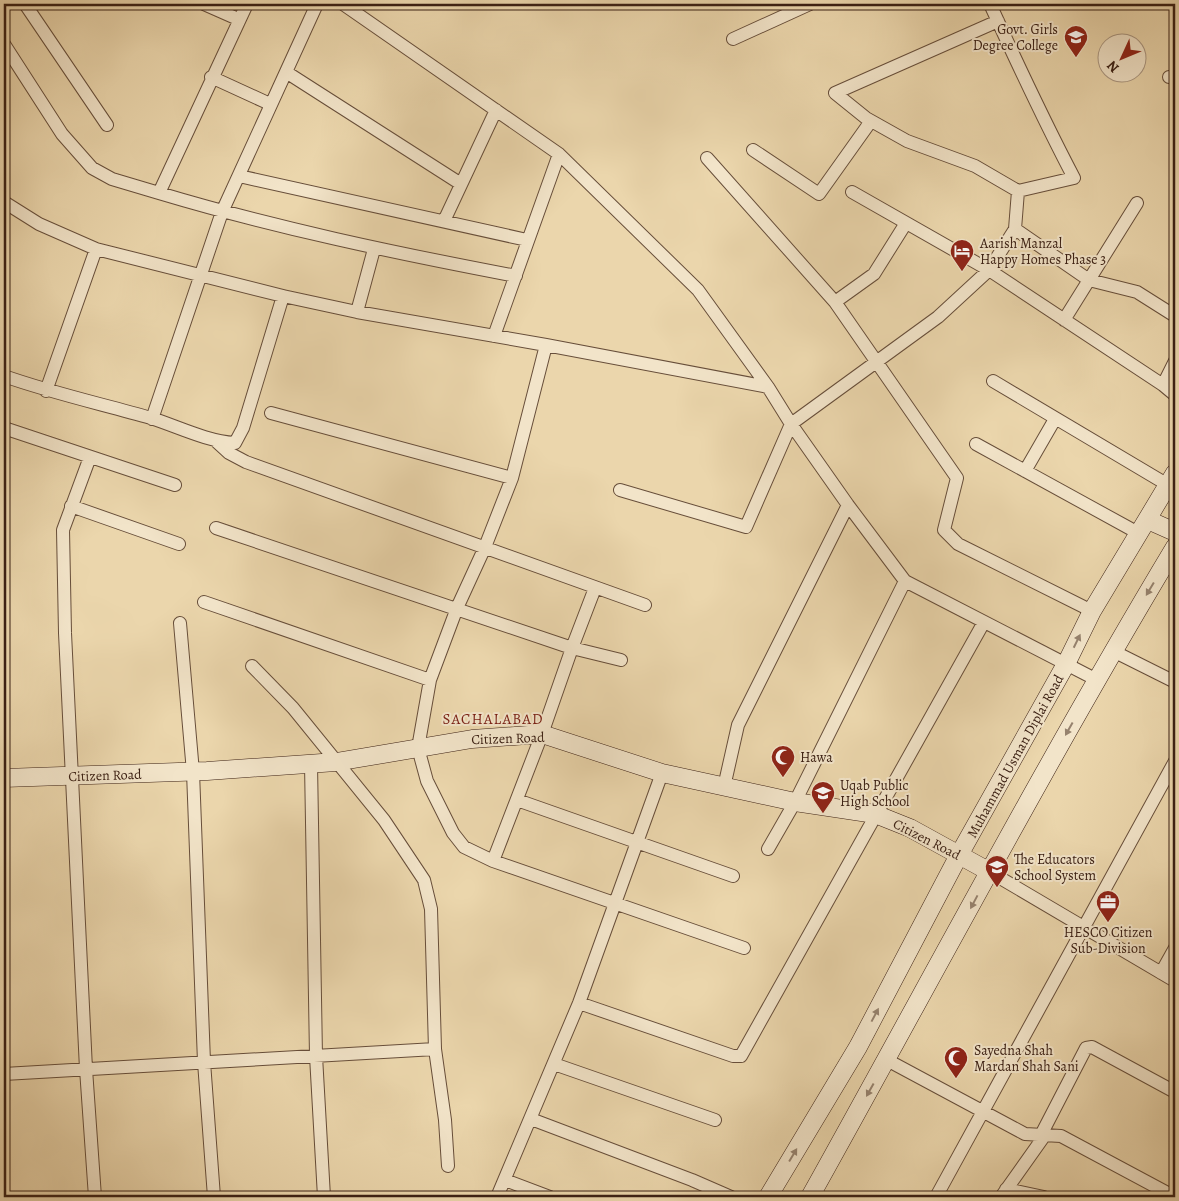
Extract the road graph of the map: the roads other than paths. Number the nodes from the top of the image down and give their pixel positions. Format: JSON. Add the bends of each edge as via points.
{"nodes":[{"id":1,"x":25,"y":4,"type":"edge"},
{"id":2,"x":204,"y":4,"type":"edge"},
{"id":3,"x":247,"y":4,"type":"edge"},
{"id":4,"x":317,"y":4,"type":"edge"},
{"id":5,"x":343,"y":4,"type":"edge"},
{"id":6,"x":810,"y":4,"type":"edge"},
{"id":7,"x":990,"y":4,"type":"edge"},
{"id":8,"x":238,"y":19,"type":"junction"},
{"id":9,"x":998,"y":21,"type":"junction"},
{"id":10,"x":733,"y":39,"type":"dead end"},
{"id":11,"x":4,"y":44,"type":"edge"},
{"id":12,"x":286,"y":72,"type":"junction"},
{"id":13,"x":211,"y":77,"type":"junction"},
{"id":14,"x":270,"y":104,"type":"junction"},
{"id":15,"x":496,"y":110,"type":"junction"},
{"id":16,"x":871,"y":121,"type":"junction"},
{"id":17,"x":107,"y":125,"type":"dead end"},
{"id":18,"x":753,"y":150,"type":"dead end"},
{"id":19,"x":559,"y":154,"type":"junction"},
{"id":20,"x":706,"y":158,"type":"dead end"},
{"id":21,"x":239,"y":176,"type":"junction"},
{"id":22,"x":461,"y":184,"type":"junction"},
{"id":23,"x":1018,"y":191,"type":"junction"},
{"id":24,"x":852,"y":192,"type":"dead end"},
{"id":25,"x":159,"y":193,"type":"junction"},
{"id":26,"x":4,"y":202,"type":"edge"},
{"id":27,"x":1137,"y":203,"type":"dead end"},
{"id":28,"x":222,"y":212,"type":"junction"},
{"id":29,"x":444,"y":221,"type":"junction"},
{"id":30,"x":906,"y":223,"type":"junction"},
{"id":31,"x":1016,"y":229,"type":"junction"},
{"id":32,"x":527,"y":240,"type":"junction"},
{"id":33,"x":96,"y":249,"type":"junction"},
{"id":34,"x":374,"y":249,"type":"junction"},
{"id":35,"x":989,"y":270,"type":"junction"},
{"id":36,"x":199,"y":275,"type":"junction"},
{"id":37,"x":516,"y":276,"type":"junction"},
{"id":38,"x":1089,"y":280,"type":"junction"},
{"id":39,"x":282,"y":296,"type":"junction"},
{"id":40,"x":835,"y":302,"type":"junction"},
{"id":41,"x":357,"y":312,"type":"junction"},
{"id":42,"x":1175,"y":316,"type":"edge"},
{"id":43,"x":1064,"y":320,"type":"junction"},
{"id":44,"x":494,"y":336,"type":"junction"},
{"id":45,"x":546,"y":345,"type":"junction"},
{"id":46,"x":875,"y":361,"type":"junction"},
{"id":47,"x":1175,"y":361,"type":"edge"},
{"id":48,"x":4,"y":376,"type":"edge"},
{"id":49,"x":993,"y":381,"type":"dead end"},
{"id":50,"x":1163,"y":385,"type":"junction"},
{"id":51,"x":768,"y":387,"type":"junction"},
{"id":52,"x":46,"y":391,"type":"junction"},
{"id":53,"x":1175,"y":394,"type":"edge"},
{"id":54,"x":272,"y":414,"type":"dead end"},
{"id":55,"x":152,"y":418,"type":"junction"},
{"id":56,"x":1055,"y":419,"type":"junction"},
{"id":57,"x":791,"y":424,"type":"junction"},
{"id":58,"x":4,"y":428,"type":"edge"},
{"id":59,"x":217,"y":442,"type":"junction"},
{"id":60,"x":976,"y":444,"type":"dead end"},
{"id":61,"x":90,"y":457,"type":"junction"},
{"id":62,"x":1025,"y":471,"type":"junction"},
{"id":63,"x":512,"y":478,"type":"junction"},
{"id":64,"x":1172,"y":479,"type":"edge"},
{"id":65,"x":175,"y":485,"type":"dead end"},
{"id":66,"x":620,"y":490,"type":"dead end"},
{"id":67,"x":72,"y":506,"type":"junction"},
{"id":68,"x":848,"y":506,"type":"junction"},
{"id":69,"x":1144,"y":527,"type":"junction"},
{"id":70,"x":216,"y":528,"type":"dead end"},
{"id":71,"x":1175,"y":532,"type":"edge"},
{"id":72,"x":179,"y":544,"type":"dead end"},
{"id":73,"x":486,"y":547,"type":"junction"},
{"id":74,"x":1175,"y":547,"type":"edge"},
{"id":75,"x":905,"y":581,"type":"junction"},
{"id":76,"x":595,"y":588,"type":"junction"},
{"id":77,"x":204,"y":602,"type":"dead end"},
{"id":78,"x":645,"y":605,"type":"dead end"},
{"id":79,"x":457,"y":608,"type":"junction"},
{"id":80,"x":1092,"y":611,"type":"junction"},
{"id":81,"x":984,"y":622,"type":"junction"},
{"id":82,"x":180,"y":623,"type":"dead end"},
{"id":83,"x":572,"y":648,"type":"junction"},
{"id":84,"x":1113,"y":651,"type":"junction"},
{"id":85,"x":621,"y":660,"type":"dead end"},
{"id":86,"x":1066,"y":664,"type":"junction"},
{"id":87,"x":252,"y":666,"type":"dead end"},
{"id":88,"x":430,"y":680,"type":"junction"},
{"id":89,"x":1097,"y":680,"type":"junction"},
{"id":90,"x":1175,"y":682,"type":"edge"},
{"id":91,"x":542,"y":734,"type":"junction"},
{"id":92,"x":418,"y":748,"type":"junction"},
{"id":93,"x":1175,"y":761,"type":"edge"},
{"id":94,"x":336,"y":762,"type":"junction"},
{"id":95,"x":311,"y":764,"type":"junction"},
{"id":96,"x":193,"y":772,"type":"junction"},
{"id":97,"x":662,"y":773,"type":"junction"},
{"id":98,"x":72,"y":776,"type":"junction"},
{"id":99,"x":4,"y":778,"type":"edge"},
{"id":100,"x":724,"y":787,"type":"junction"},
{"id":101,"x":516,"y":800,"type":"junction"},
{"id":102,"x":795,"y":802,"type":"junction"},
{"id":103,"x":876,"y":814,"type":"junction"},
{"id":104,"x":637,"y":842,"type":"junction"},
{"id":105,"x":768,"y":848,"type":"dead end"},
{"id":106,"x":959,"y":855,"type":"junction"},
{"id":107,"x":493,"y":861,"type":"junction"},
{"id":108,"x":990,"y":872,"type":"junction"},
{"id":109,"x":733,"y":876,"type":"dead end"},
{"id":110,"x":615,"y":903,"type":"junction"},
{"id":111,"x":1084,"y":928,"type":"junction"},
{"id":112,"x":744,"y":948,"type":"dead end"},
{"id":113,"x":1175,"y":948,"type":"edge"},
{"id":114,"x":1161,"y":973,"type":"junction"},
{"id":115,"x":1175,"y":981,"type":"edge"},
{"id":116,"x":578,"y":1003,"type":"junction"},
{"id":117,"x":435,"y":1049,"type":"junction"},
{"id":118,"x":316,"y":1056,"type":"junction"},
{"id":119,"x":887,"y":1060,"type":"junction"},
{"id":120,"x":204,"y":1062,"type":"junction"},
{"id":121,"x":554,"y":1064,"type":"junction"},
{"id":122,"x":86,"y":1069,"type":"junction"},
{"id":123,"x":4,"y":1074,"type":"edge"},
{"id":124,"x":1175,"y":1092,"type":"edge"},
{"id":125,"x":983,"y":1112,"type":"junction"},
{"id":126,"x":532,"y":1119,"type":"junction"},
{"id":127,"x":715,"y":1120,"type":"dead end"},
{"id":128,"x":1043,"y":1135,"type":"junction"},
{"id":129,"x":448,"y":1166,"type":"dead end"},
{"id":130,"x":505,"y":1180,"type":"junction"},
{"id":131,"x":1004,"y":1193,"type":"edge"},
{"id":132,"x":95,"y":1197,"type":"edge"},
{"id":133,"x":214,"y":1197,"type":"edge"},
{"id":134,"x":324,"y":1197,"type":"edge"},
{"id":135,"x":497,"y":1197,"type":"edge"},
{"id":136,"x":550,"y":1197,"type":"edge"},
{"id":137,"x":731,"y":1197,"type":"edge"},
{"id":138,"x":768,"y":1197,"type":"edge"},
{"id":139,"x":810,"y":1197,"type":"edge"},
{"id":140,"x":936,"y":1197,"type":"edge"},
{"id":141,"x":1044,"y":1197,"type":"edge"},
{"id":142,"x":1175,"y":1197,"type":"edge"}],
"edges":[{"from":1,"to":17,"type":"street"},
{"from":2,"to":8,"type":"street"},
{"from":3,"to":8,"type":"street"},
{"from":4,"to":12,"type":"street"},
{"from":5,"to":15,"type":"street"},
{"from":6,"to":10,"type":"street"},
{"from":7,"to":9,"type":"street"},
{"from":8,"to":13,"type":"street"},
{"from":9,"to":16,"type":"street","via":[[836,93]]},
{"from":9,"to":23,"type":"street","via":[[1034,103],[1074,178]]},
{"from":11,"to":25,"type":"street","via":[[62,134],[92,168],[112,179]]},
{"from":12,"to":14,"type":"street"},
{"from":12,"to":22,"type":"street"},
{"from":13,"to":14,"type":"street"},
{"from":13,"to":25,"type":"street"},
{"from":14,"to":21,"type":"street"},
{"from":15,"to":19,"type":"street"},
{"from":15,"to":22,"type":"street"},
{"from":16,"to":18,"type":"street","via":[[819,194]]},
{"from":16,"to":23,"type":"street","via":[[906,142],[975,166]]},
{"from":19,"to":32,"type":"street"},
{"from":19,"to":51,"type":"street","via":[[698,290]]},
{"from":20,"to":40,"type":"street"},
{"from":21,"to":28,"type":"street"},
{"from":21,"to":29,"type":"street"},
{"from":22,"to":29,"type":"street"},
{"from":23,"to":31,"type":"street"},
{"from":24,"to":30,"type":"street"},
{"from":25,"to":28,"type":"street"},
{"from":26,"to":33,"type":"street","via":[[38,224]]},
{"from":27,"to":38,"type":"street"},
{"from":28,"to":34,"type":"street"},
{"from":28,"to":36,"type":"street"},
{"from":29,"to":32,"type":"street"},
{"from":30,"to":35,"type":"street"},
{"from":30,"to":40,"type":"street","via":[[874,274]]},
{"from":31,"to":35,"type":"street"},
{"from":31,"to":38,"type":"street"},
{"from":32,"to":37,"type":"street"},
{"from":33,"to":36,"type":"street"},
{"from":33,"to":52,"type":"street"},
{"from":34,"to":37,"type":"street"},
{"from":34,"to":41,"type":"street"},
{"from":35,"to":43,"type":"street"},
{"from":35,"to":46,"type":"street","via":[[938,317]]},
{"from":36,"to":39,"type":"street"},
{"from":36,"to":55,"type":"street"},
{"from":37,"to":44,"type":"street"},
{"from":38,"to":42,"type":"street","via":[[1137,292]]},
{"from":38,"to":43,"type":"street"},
{"from":39,"to":41,"type":"street"},
{"from":39,"to":59,"type":"street","via":[[243,428],[235,444]]},
{"from":40,"to":46,"type":"street"},
{"from":41,"to":44,"type":"street"},
{"from":43,"to":50,"type":"street"},
{"from":44,"to":45,"type":"street"},
{"from":45,"to":51,"type":"street"},
{"from":45,"to":63,"type":"street"},
{"from":46,"to":57,"type":"street"},
{"from":46,"to":80,"type":"street","via":[[958,478],[944,530],[958,544]]},
{"from":47,"to":50,"type":"street"},
{"from":48,"to":52,"type":"street"},
{"from":49,"to":56,"type":"street"},
{"from":50,"to":53,"type":"street"},
{"from":51,"to":57,"type":"street"},
{"from":52,"to":55,"type":"street"},
{"from":54,"to":63,"type":"street"},
{"from":55,"to":59,"type":"street"},
{"from":56,"to":62,"type":"street"},
{"from":56,"to":64,"type":"street"},
{"from":57,"to":66,"type":"street","via":[[746,527]]},
{"from":57,"to":68,"type":"street"},
{"from":58,"to":61,"type":"street"},
{"from":59,"to":73,"type":"street","via":[[246,462]]},
{"from":60,"to":62,"type":"street"},
{"from":61,"to":65,"type":"street"},
{"from":61,"to":67,"type":"street"},
{"from":62,"to":69,"type":"street"},
{"from":63,"to":73,"type":"street"},
{"from":64,"to":69,"type":"street","name":"Muhammad Usman Diplai Road"},
{"from":67,"to":72,"type":"street"},
{"from":67,"to":98,"type":"street","via":[[63,530]]},
{"from":68,"to":75,"type":"street"},
{"from":68,"to":100,"type":"street","via":[[738,725]]},
{"from":69,"to":71,"type":"street"},
{"from":69,"to":80,"type":"street","name":"Muhammad Usman Diplai Road"},
{"from":70,"to":79,"type":"street"},
{"from":73,"to":76,"type":"street"},
{"from":73,"to":79,"type":"street"},
{"from":74,"to":84,"type":"street","one_way":true},
{"from":75,"to":81,"type":"street"},
{"from":75,"to":102,"type":"street"},
{"from":76,"to":78,"type":"street"},
{"from":76,"to":83,"type":"street"},
{"from":77,"to":88,"type":"street"},
{"from":79,"to":83,"type":"street"},
{"from":79,"to":88,"type":"street"},
{"from":86,"to":80,"type":"street","name":"Muhammad Usman Diplai Road","one_way":true},
{"from":81,"to":86,"type":"street"},
{"from":81,"to":103,"type":"street"},
{"from":82,"to":96,"type":"street"},
{"from":83,"to":85,"type":"street"},
{"from":83,"to":91,"type":"street"},
{"from":84,"to":89,"type":"street"},
{"from":84,"to":90,"type":"street"},
{"from":86,"to":89,"type":"street"},
{"from":86,"to":106,"type":"street","name":"Muhammad Usman Diplai Road"},
{"from":87,"to":94,"type":"street","via":[[293,708]]},
{"from":88,"to":92,"type":"street"},
{"from":89,"to":108,"type":"street","one_way":true},
{"from":91,"to":92,"type":"street","name":"Citizen Road","via":[[472,738]]},
{"from":91,"to":97,"type":"street","name":"Citizen Road"},
{"from":91,"to":101,"type":"street"},
{"from":92,"to":94,"type":"street","name":"Citizen Road"},
{"from":92,"to":107,"type":"street","via":[[427,781],[453,834],[464,847]]},
{"from":93,"to":111,"type":"street"},
{"from":94,"to":95,"type":"street","name":"Citizen Road"},
{"from":94,"to":117,"type":"street","via":[[384,820],[424,880],[431,909]]},
{"from":95,"to":96,"type":"street","name":"Citizen Road"},
{"from":95,"to":118,"type":"street"},
{"from":96,"to":98,"type":"street","name":"Citizen Road"},
{"from":96,"to":120,"type":"street"},
{"from":97,"to":100,"type":"street","name":"Citizen Road"},
{"from":97,"to":104,"type":"street"},
{"from":98,"to":99,"type":"street","name":"Citizen Road"},
{"from":98,"to":122,"type":"street"},
{"from":100,"to":102,"type":"street","name":"Citizen Road"},
{"from":101,"to":104,"type":"street"},
{"from":101,"to":107,"type":"street"},
{"from":102,"to":103,"type":"street","name":"Citizen Road"},
{"from":102,"to":105,"type":"street"},
{"from":103,"to":106,"type":"street","name":"Citizen Road","via":[[910,828]]},
{"from":103,"to":116,"type":"street","via":[[741,1056],[732,1056]]},
{"from":104,"to":109,"type":"street"},
{"from":104,"to":110,"type":"street"},
{"from":106,"to":108,"type":"street","name":"Citizen Road"},
{"from":138,"to":106,"type":"street","name":"Muhammad Usman Diplai Road","one_way":true,"via":[[858,1047]]},
{"from":107,"to":110,"type":"street"},
{"from":108,"to":111,"type":"street"},
{"from":108,"to":119,"type":"street","one_way":true},
{"from":110,"to":112,"type":"street"},
{"from":110,"to":116,"type":"street"},
{"from":111,"to":114,"type":"street"},
{"from":111,"to":125,"type":"street"},
{"from":113,"to":114,"type":"street"},
{"from":114,"to":115,"type":"street"},
{"from":116,"to":121,"type":"street"},
{"from":117,"to":118,"type":"street"},
{"from":117,"to":129,"type":"street"},
{"from":118,"to":120,"type":"street"},
{"from":118,"to":134,"type":"street"},
{"from":119,"to":125,"type":"street"},
{"from":119,"to":139,"type":"street","one_way":true},
{"from":120,"to":122,"type":"street"},
{"from":120,"to":133,"type":"street"},
{"from":121,"to":126,"type":"street"},
{"from":121,"to":127,"type":"street"},
{"from":122,"to":123,"type":"street"},
{"from":122,"to":132,"type":"street"},
{"from":124,"to":128,"type":"street","via":[[1092,1047],[1086,1048]]},
{"from":125,"to":128,"type":"street","via":[[1025,1134]]},
{"from":125,"to":140,"type":"street"},
{"from":126,"to":130,"type":"street"},
{"from":126,"to":137,"type":"street"},
{"from":128,"to":131,"type":"street"},
{"from":128,"to":142,"type":"street","via":[[1061,1136]]},
{"from":130,"to":135,"type":"street"},
{"from":130,"to":136,"type":"street"},
{"from":131,"to":141,"type":"street"}]}
